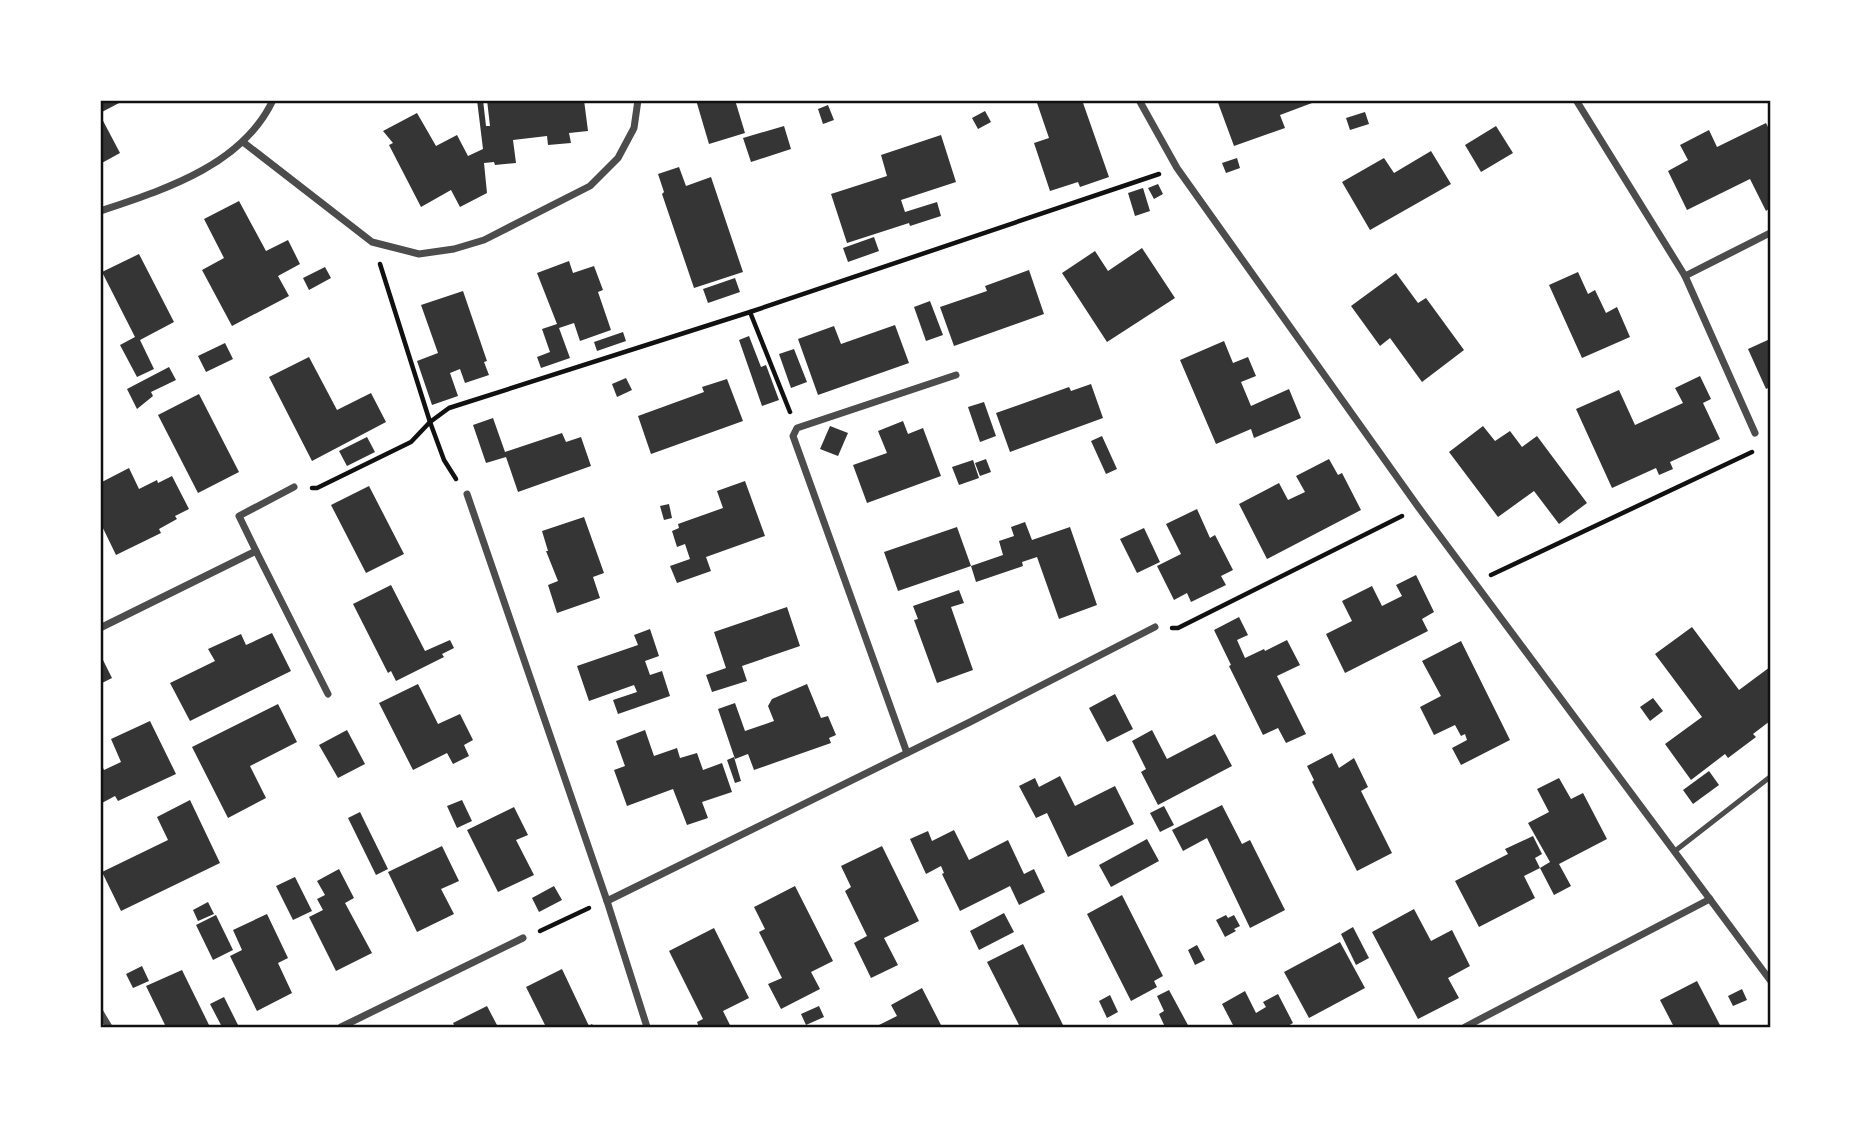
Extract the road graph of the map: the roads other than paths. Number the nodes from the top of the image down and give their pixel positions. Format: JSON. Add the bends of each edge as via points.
{"nodes":[{"id":1,"x":272,"y":100,"type":"edge"},
{"id":2,"x":638,"y":100,"type":"edge"},
{"id":3,"x":1139,"y":100,"type":"edge"},
{"id":4,"x":1576,"y":100,"type":"edge"},
{"id":5,"x":243,"y":142,"type":"junction"},
{"id":6,"x":100,"y":211,"type":"edge"},
{"id":7,"x":1770,"y":233,"type":"edge"},
{"id":8,"x":1685,"y":276,"type":"junction"},
{"id":9,"x":956,"y":375,"type":"dead end"},
{"id":10,"x":1755,"y":433,"type":"road end"},
{"id":11,"x":294,"y":488,"type":"road end"},
{"id":12,"x":467,"y":494,"type":"road end"},
{"id":13,"x":256,"y":551,"type":"junction"},
{"id":14,"x":1155,"y":626,"type":"road end"},
{"id":15,"x":100,"y":628,"type":"edge"},
{"id":16,"x":328,"y":694,"type":"dead end"},
{"id":17,"x":907,"y":753,"type":"junction"},
{"id":18,"x":1770,"y":777,"type":"edge"},
{"id":19,"x":1675,"y":851,"type":"junction"},
{"id":20,"x":1710,"y":899,"type":"junction"},
{"id":21,"x":607,"y":901,"type":"junction"},
{"id":22,"x":523,"y":938,"type":"road end"},
{"id":23,"x":1770,"y":980,"type":"edge"},
{"id":24,"x":100,"y":1012,"type":"edge"},
{"id":25,"x":109,"y":1027,"type":"edge"},
{"id":26,"x":341,"y":1027,"type":"edge"},
{"id":27,"x":647,"y":1027,"type":"edge"},
{"id":28,"x":1465,"y":1027,"type":"edge"}],
"edges":[{"from":1,"to":5,"type":"street"},
{"from":2,"to":5,"type":"street","via":[[634,128],[618,158],[590,186],[484,240],[419,254],[372,242]]},
{"from":3,"to":19,"type":"street","via":[[1177,168],[1419,508]]},
{"from":4,"to":8,"type":"street"},
{"from":5,"to":6,"type":"street","via":[[160,191]]},
{"from":7,"to":8,"type":"street"},
{"from":8,"to":10,"type":"street"},
{"from":9,"to":17,"type":"street","via":[[797,428],[793,436]]},
{"from":11,"to":13,"type":"street","via":[[239,516]]},
{"from":12,"to":21,"type":"street"},
{"from":13,"to":15,"type":"street"},
{"from":13,"to":16,"type":"street"},
{"from":14,"to":17,"type":"street"},
{"from":17,"to":21,"type":"street"},
{"from":18,"to":19,"type":"lane"},
{"from":19,"to":20,"type":"street"},
{"from":20,"to":23,"type":"street"},
{"from":20,"to":28,"type":"street"},
{"from":21,"to":27,"type":"street"},
{"from":22,"to":26,"type":"street"},
{"from":24,"to":25,"type":"street"}]}
